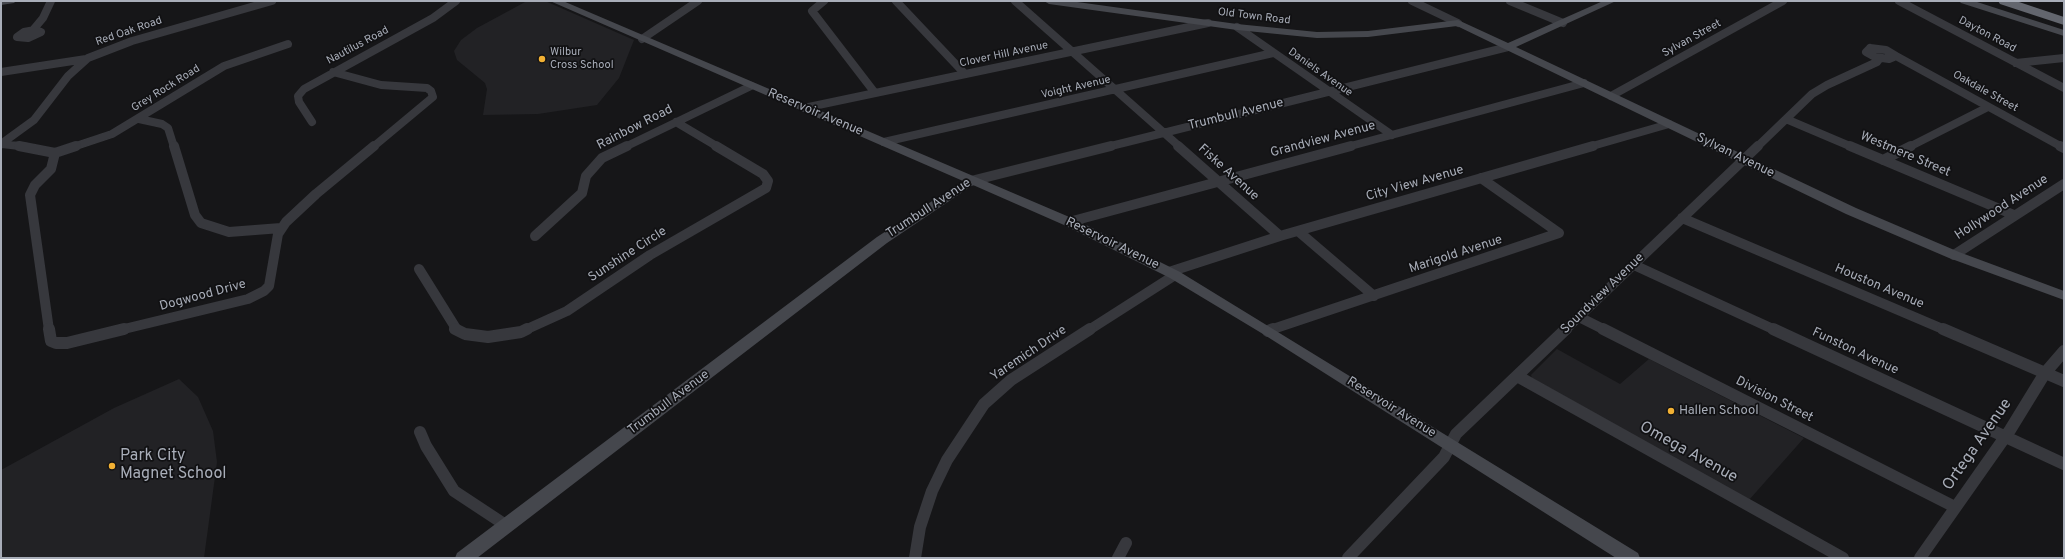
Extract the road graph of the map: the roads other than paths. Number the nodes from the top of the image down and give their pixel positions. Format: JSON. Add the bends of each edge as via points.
{"nodes":[{"id":1,"x":11,"y":1,"type":"edge"},
{"id":2,"x":51,"y":1,"type":"edge"},
{"id":3,"x":272,"y":1,"type":"edge"},
{"id":4,"x":456,"y":1,"type":"edge"},
{"id":5,"x":555,"y":1,"type":"edge"},
{"id":6,"x":698,"y":1,"type":"edge"},
{"id":7,"x":824,"y":1,"type":"edge"},
{"id":8,"x":896,"y":1,"type":"edge"},
{"id":9,"x":1015,"y":1,"type":"edge"},
{"id":10,"x":1050,"y":1,"type":"edge"},
{"id":11,"x":1412,"y":1,"type":"edge"},
{"id":12,"x":1510,"y":1,"type":"edge"},
{"id":13,"x":1611,"y":1,"type":"edge"},
{"id":14,"x":1784,"y":1,"type":"edge"},
{"id":15,"x":1899,"y":1,"type":"edge"},
{"id":16,"x":1964,"y":1,"type":"edge"},
{"id":17,"x":2004,"y":1,"type":"edge"},
{"id":18,"x":2027,"y":1,"type":"edge"},
{"id":19,"x":1,"y":2,"type":"edge"},
{"id":20,"x":2064,"y":14,"type":"edge"},
{"id":21,"x":2064,"y":21,"type":"edge"},
{"id":22,"x":1208,"y":23,"type":"junction"},
{"id":23,"x":1458,"y":23,"type":"junction"},
{"id":24,"x":1563,"y":23,"type":"junction"},
{"id":25,"x":1237,"y":27,"type":"junction"},
{"id":26,"x":33,"y":30,"type":"dead end"},
{"id":27,"x":2064,"y":33,"type":"edge"},
{"id":28,"x":642,"y":39,"type":"junction"},
{"id":29,"x":288,"y":44,"type":"dead end"},
{"id":30,"x":1508,"y":46,"type":"junction"},
{"id":31,"x":1072,"y":52,"type":"junction"},
{"id":32,"x":1273,"y":54,"type":"junction"},
{"id":33,"x":1896,"y":56,"type":"junction"},
{"id":34,"x":88,"y":58,"type":"junction"},
{"id":35,"x":1880,"y":58,"type":"junction"},
{"id":36,"x":2064,"y":58,"type":"edge"},
{"id":37,"x":2016,"y":63,"type":"junction"},
{"id":38,"x":1,"y":72,"type":"edge"},
{"id":39,"x":333,"y":72,"type":"junction"},
{"id":40,"x":965,"y":74,"type":"junction"},
{"id":41,"x":1584,"y":83,"type":"junction"},
{"id":42,"x":751,"y":86,"type":"junction"},
{"id":43,"x":2064,"y":88,"type":"edge"},
{"id":44,"x":1114,"y":90,"type":"junction"},
{"id":45,"x":1328,"y":92,"type":"junction"},
{"id":46,"x":875,"y":93,"type":"junction"},
{"id":47,"x":1612,"y":96,"type":"junction"},
{"id":48,"x":1988,"y":106,"type":"junction"},
{"id":49,"x":804,"y":108,"type":"junction"},
{"id":50,"x":140,"y":119,"type":"junction"},
{"id":51,"x":1786,"y":119,"type":"junction"},
{"id":52,"x":312,"y":122,"type":"dead end"},
{"id":53,"x":676,"y":122,"type":"junction"},
{"id":54,"x":1668,"y":124,"type":"junction"},
{"id":55,"x":1164,"y":132,"type":"junction"},
{"id":56,"x":1392,"y":135,"type":"junction"},
{"id":57,"x":884,"y":142,"type":"junction"},
{"id":58,"x":1,"y":144,"type":"edge"},
{"id":59,"x":2064,"y":148,"type":"edge"},
{"id":60,"x":55,"y":153,"type":"junction"},
{"id":61,"x":1744,"y":160,"type":"junction"},
{"id":62,"x":1884,"y":160,"type":"junction"},
{"id":63,"x":1481,"y":178,"type":"junction"},
{"id":64,"x":971,"y":181,"type":"junction"},
{"id":65,"x":1217,"y":181,"type":"junction"},
{"id":66,"x":2064,"y":184,"type":"edge"},
{"id":67,"x":2014,"y":215,"type":"junction"},
{"id":68,"x":1682,"y":218,"type":"junction"},
{"id":69,"x":1069,"y":222,"type":"junction"},
{"id":70,"x":281,"y":228,"type":"junction"},
{"id":71,"x":1298,"y":231,"type":"junction"},
{"id":72,"x":535,"y":236,"type":"dead end"},
{"id":73,"x":1280,"y":236,"type":"junction"},
{"id":74,"x":1954,"y":255,"type":"junction"},
{"id":75,"x":1634,"y":265,"type":"junction"},
{"id":76,"x":419,"y":268,"type":"dead end"},
{"id":77,"x":1172,"y":274,"type":"junction"},
{"id":78,"x":1374,"y":296,"type":"junction"},
{"id":79,"x":2064,"y":296,"type":"edge"},
{"id":80,"x":1579,"y":317,"type":"junction"},
{"id":81,"x":1268,"y":331,"type":"junction"},
{"id":82,"x":2064,"y":351,"type":"edge"},
{"id":83,"x":2046,"y":373,"type":"junction"},
{"id":84,"x":1517,"y":376,"type":"junction"},
{"id":85,"x":2064,"y":381,"type":"edge"},
{"id":86,"x":420,"y":432,"type":"dead end"},
{"id":87,"x":2004,"y":437,"type":"junction"},
{"id":88,"x":1451,"y":445,"type":"junction"},
{"id":89,"x":2064,"y":464,"type":"edge"},
{"id":90,"x":1955,"y":507,"type":"junction"},
{"id":91,"x":507,"y":526,"type":"junction"},
{"id":92,"x":1126,"y":543,"type":"dead end"},
{"id":93,"x":464,"y":558,"type":"edge"},
{"id":94,"x":915,"y":558,"type":"edge"},
{"id":95,"x":1118,"y":558,"type":"edge"},
{"id":96,"x":1348,"y":558,"type":"edge"},
{"id":97,"x":1631,"y":558,"type":"edge"},
{"id":98,"x":1843,"y":558,"type":"edge"},
{"id":99,"x":1920,"y":558,"type":"edge"}],
"edges":[{"from":1,"to":19,"type":"main road"},
{"from":2,"to":26,"type":"street","via":[[43,18]]},
{"from":3,"to":34,"type":"street","name":"Red Oak Road","via":[[126,43]]},
{"from":4,"to":39,"type":"street","name":"Nautilus Road","via":[[433,18]]},
{"from":5,"to":28,"type":"main road","name":"Reservoir Avenue"},
{"from":6,"to":28,"type":"street"},
{"from":7,"to":46,"type":"street","via":[[812,11]]},
{"from":8,"to":40,"type":"street"},
{"from":9,"to":31,"type":"street","name":"Fiske Avenue"},
{"from":10,"to":22,"type":"main road","name":"Old Town Road"},
{"from":11,"to":23,"type":"street","name":"Sylvan Avenue"},
{"from":12,"to":24,"type":"street"},
{"from":13,"to":24,"type":"main road"},
{"from":14,"to":47,"type":"street","name":"Sylvan Street"},
{"from":15,"to":37,"type":"street","name":"Dayton Road"},
{"from":16,"to":27,"type":"main road"},
{"from":17,"to":21,"type":"highway"},
{"from":18,"to":20,"type":"highway"},
{"from":22,"to":25,"type":"main road","name":"Old Town Road"},
{"from":22,"to":31,"type":"street","name":"Clover Hill Avenue"},
{"from":23,"to":25,"type":"main road","name":"Old Town Road","via":[[1333,36]]},
{"from":23,"to":30,"type":"main road","name":"Sylvan Avenue"},
{"from":24,"to":30,"type":"main road"},
{"from":25,"to":32,"type":"street","name":"Daniels Avenue"},
{"from":28,"to":42,"type":"main road","name":"Reservoir Avenue"},
{"from":29,"to":50,"type":"street","name":"Grey Rock Road","via":[[224,66]]},
{"from":30,"to":41,"type":"main road","name":"Sylvan Avenue"},
{"from":30,"to":45,"type":"street","name":"Trumbull Avenue"},
{"from":31,"to":40,"type":"street","name":"Clover Hill Avenue"},
{"from":31,"to":44,"type":"street","name":"Fiske Avenue"},
{"from":32,"to":44,"type":"street","name":"Voight Avenue"},
{"from":32,"to":45,"type":"street","name":"Daniels Avenue"},
{"from":33,"to":35,"type":"street","name":"Soundview Avenue","via":[[1889,59]]},
{"from":33,"to":35,"type":"street","via":[[1882,49],[1866,50],[1868,54]]},
{"from":33,"to":48,"type":"street","name":"Oakdale Street"},
{"from":34,"to":38,"type":"street"},
{"from":34,"to":58,"type":"street","name":"Red Oak Road","via":[[68,76],[34,120]]},
{"from":35,"to":51,"type":"street","name":"Soundview Avenue","via":[[1877,62],[1812,94]]},
{"from":36,"to":37,"type":"street"},
{"from":37,"to":43,"type":"street","name":"Dayton Road"},
{"from":39,"to":52,"type":"street","name":"Nautilus Road","via":[[309,85],[298,96]]},
{"from":39,"to":70,"type":"street","via":[[381,85],[427,88],[433,97],[316,194]]},
{"from":40,"to":46,"type":"street","name":"Clover Hill Avenue"},
{"from":41,"to":47,"type":"main road","name":"Sylvan Avenue"},
{"from":41,"to":56,"type":"street","name":"Grandview Avenue"},
{"from":42,"to":49,"type":"main road","name":"Reservoir Avenue"},
{"from":42,"to":53,"type":"street","name":"Rainbow Road"},
{"from":44,"to":55,"type":"street","name":"Fiske Avenue"},
{"from":44,"to":57,"type":"street","name":"Voight Avenue"},
{"from":45,"to":55,"type":"street","name":"Trumbull Avenue"},
{"from":45,"to":56,"type":"street","name":"Daniels Avenue"},
{"from":46,"to":49,"type":"street","name":"Clover Hill Avenue"},
{"from":47,"to":54,"type":"main road","name":"Sylvan Avenue"},
{"from":48,"to":59,"type":"street","name":"Oakdale Street"},
{"from":48,"to":62,"type":"street"},
{"from":49,"to":57,"type":"main road","name":"Reservoir Avenue"},
{"from":50,"to":60,"type":"street","name":"Grey Rock Road","via":[[112,134]]},
{"from":50,"to":70,"type":"street","via":[[168,128],[200,223],[229,232]]},
{"from":51,"to":61,"type":"street","name":"Soundview Avenue"},
{"from":51,"to":62,"type":"street","name":"Westmere Street"},
{"from":53,"to":72,"type":"street","name":"Rainbow Road","via":[[602,158],[586,176],[582,193]]},
{"from":53,"to":76,"type":"street","name":"Sunshine Circle","via":[[763,174],[768,181],[766,188],[650,255],[567,311],[521,332],[488,337],[465,334],[455,329]]},
{"from":54,"to":61,"type":"main road","name":"Sylvan Avenue"},
{"from":54,"to":63,"type":"street","name":"City View Avenue"},
{"from":55,"to":64,"type":"street","name":"Trumbull Avenue"},
{"from":55,"to":65,"type":"street","name":"Fiske Avenue"},
{"from":56,"to":65,"type":"street","name":"Grandview Avenue"},
{"from":57,"to":64,"type":"main road","name":"Reservoir Avenue"},
{"from":58,"to":60,"type":"street"},
{"from":60,"to":70,"type":"street","name":"Dogwood Drive","via":[[51,169],[35,185],[30,195],[50,337],[51,341],[56,343],[88,338],[248,299],[258,294],[269,286]]},
{"from":61,"to":68,"type":"street","name":"Soundview Avenue"},
{"from":61,"to":74,"type":"main road","name":"Sylvan Avenue","via":[[1851,211]]},
{"from":62,"to":67,"type":"street","name":"Westmere Street"},
{"from":63,"to":71,"type":"street","name":"City View Avenue"},
{"from":63,"to":78,"type":"street","name":"Marigold Avenue","via":[[1560,233]]},
{"from":64,"to":69,"type":"main road","name":"Reservoir Avenue"},
{"from":64,"to":91,"type":"main road","name":"Trumbull Avenue","via":[[882,240]]},
{"from":65,"to":69,"type":"street","name":"Grandview Avenue"},
{"from":65,"to":73,"type":"street","name":"Fiske Avenue"},
{"from":66,"to":67,"type":"street","name":"Hollywood Avenue"},
{"from":67,"to":74,"type":"street","name":"Hollywood Avenue"},
{"from":68,"to":75,"type":"street","name":"Soundview Avenue"},
{"from":68,"to":83,"type":"street","name":"Houston Avenue"},
{"from":69,"to":77,"type":"main road","name":"Reservoir Avenue"},
{"from":71,"to":73,"type":"street","name":"City View Avenue"},
{"from":71,"to":78,"type":"street"},
{"from":73,"to":77,"type":"street","name":"City View Avenue","via":[[1177,268]]},
{"from":74,"to":79,"type":"main road","name":"Sylvan Avenue"},
{"from":75,"to":80,"type":"street","name":"Soundview Avenue"},
{"from":75,"to":87,"type":"street","name":"Funston Avenue"},
{"from":77,"to":81,"type":"main road","name":"Reservoir Avenue"},
{"from":77,"to":94,"type":"street","name":"Yaremich Drive","via":[[1011,380],[984,404],[947,460],[932,491],[920,527]]},
{"from":78,"to":81,"type":"street","name":"Marigold Avenue"},
{"from":80,"to":84,"type":"street","name":"Soundview Avenue"},
{"from":80,"to":90,"type":"street","name":"Division Street"},
{"from":81,"to":88,"type":"main road","name":"Reservoir Avenue"},
{"from":82,"to":83,"type":"street","name":"Ortega Avenue"},
{"from":83,"to":85,"type":"street","name":"Houston Avenue"},
{"from":83,"to":87,"type":"street","name":"Ortega Avenue"},
{"from":84,"to":88,"type":"street","name":"Soundview Avenue","via":[[1456,434]]},
{"from":84,"to":98,"type":"street","name":"Omega Avenue"},
{"from":86,"to":91,"type":"street","via":[[454,491]]},
{"from":87,"to":89,"type":"street","name":"Funston Avenue"},
{"from":87,"to":90,"type":"street","name":"Ortega Avenue"},
{"from":88,"to":96,"type":"street","name":"Soundview Avenue","via":[[1444,457]]},
{"from":88,"to":97,"type":"main road","name":"Reservoir Avenue"},
{"from":90,"to":99,"type":"street","name":"Ortega Avenue"},
{"from":91,"to":93,"type":"main road","name":"Trumbull Avenue"},
{"from":92,"to":95,"type":"street"}]}
